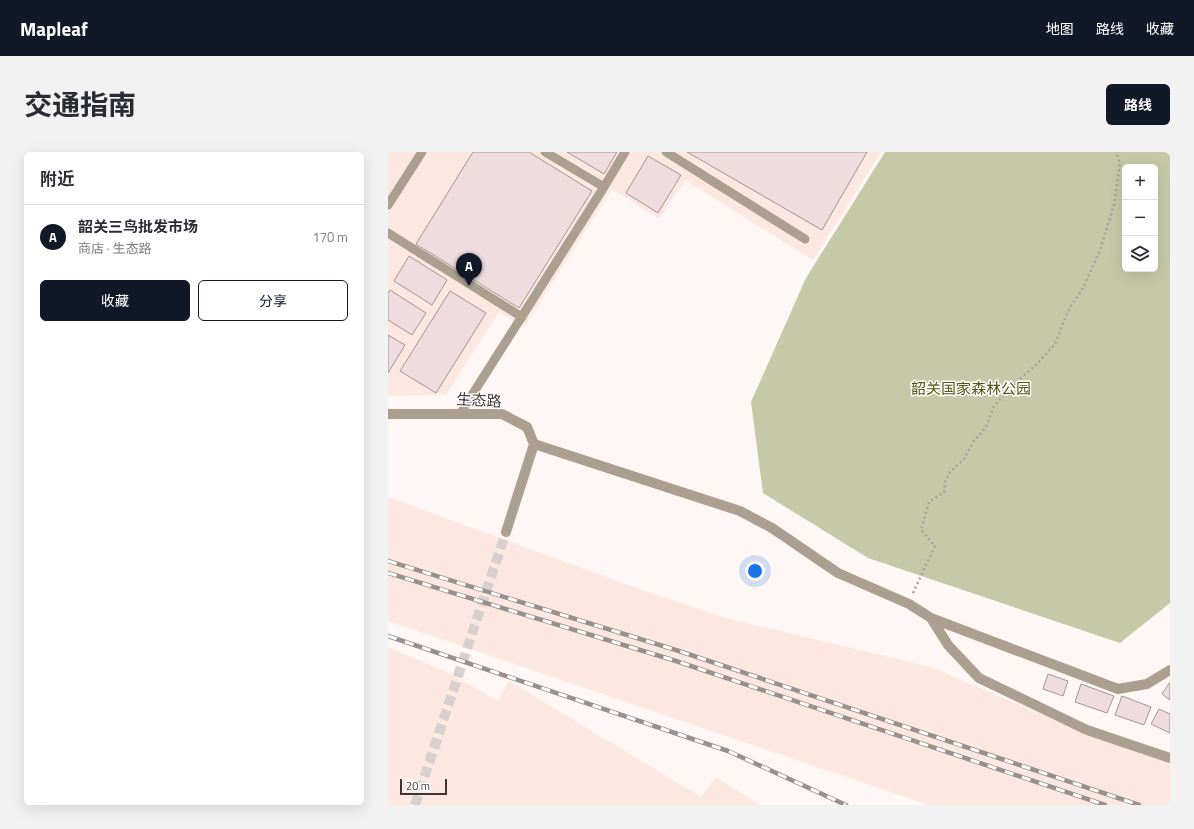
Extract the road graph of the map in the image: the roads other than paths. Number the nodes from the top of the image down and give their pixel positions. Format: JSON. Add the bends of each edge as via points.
{"nodes":[{"id":1,"x":422,"y":152,"type":"edge"},
{"id":2,"x":545,"y":152,"type":"edge"},
{"id":3,"x":626,"y":152,"type":"edge"},
{"id":4,"x":666,"y":152,"type":"edge"},
{"id":5,"x":604,"y":187,"type":"junction"},
{"id":6,"x":388,"y":206,"type":"edge"},
{"id":7,"x":388,"y":232,"type":"edge"},
{"id":8,"x":805,"y":239,"type":"dead end"},
{"id":9,"x":522,"y":317,"type":"junction"},
{"id":10,"x":388,"y":414,"type":"edge"},
{"id":11,"x":460,"y":414,"type":"junction"},
{"id":12,"x":534,"y":444,"type":"junction"},
{"id":13,"x":506,"y":532,"type":"tunnel mouth"},
{"id":14,"x":931,"y":618,"type":"junction"},
{"id":15,"x":1170,"y":670,"type":"edge"},
{"id":16,"x":1170,"y":758,"type":"edge"}],
"edges":[{"from":1,"to":6,"type":"lane"},
{"from":2,"to":5,"type":"lane"},
{"from":3,"to":5,"type":"lane"},
{"from":4,"to":8,"type":"lane"},
{"from":5,"to":9,"type":"lane"},
{"from":7,"to":9,"type":"lane"},
{"from":9,"to":11,"type":"lane"},
{"from":10,"to":11,"type":"street","name":"生态路"},
{"from":11,"to":12,"type":"street","name":"生态路","via":[[502,414],[527,428]]},
{"from":12,"to":13,"type":"street"},
{"from":12,"to":14,"type":"street","via":[[740,511],[772,528],[838,573],[909,604]]},
{"from":14,"to":15,"type":"street","via":[[1118,689],[1147,684]]},
{"from":14,"to":16,"type":"street","via":[[948,645],[979,678],[1087,730]]}]}
